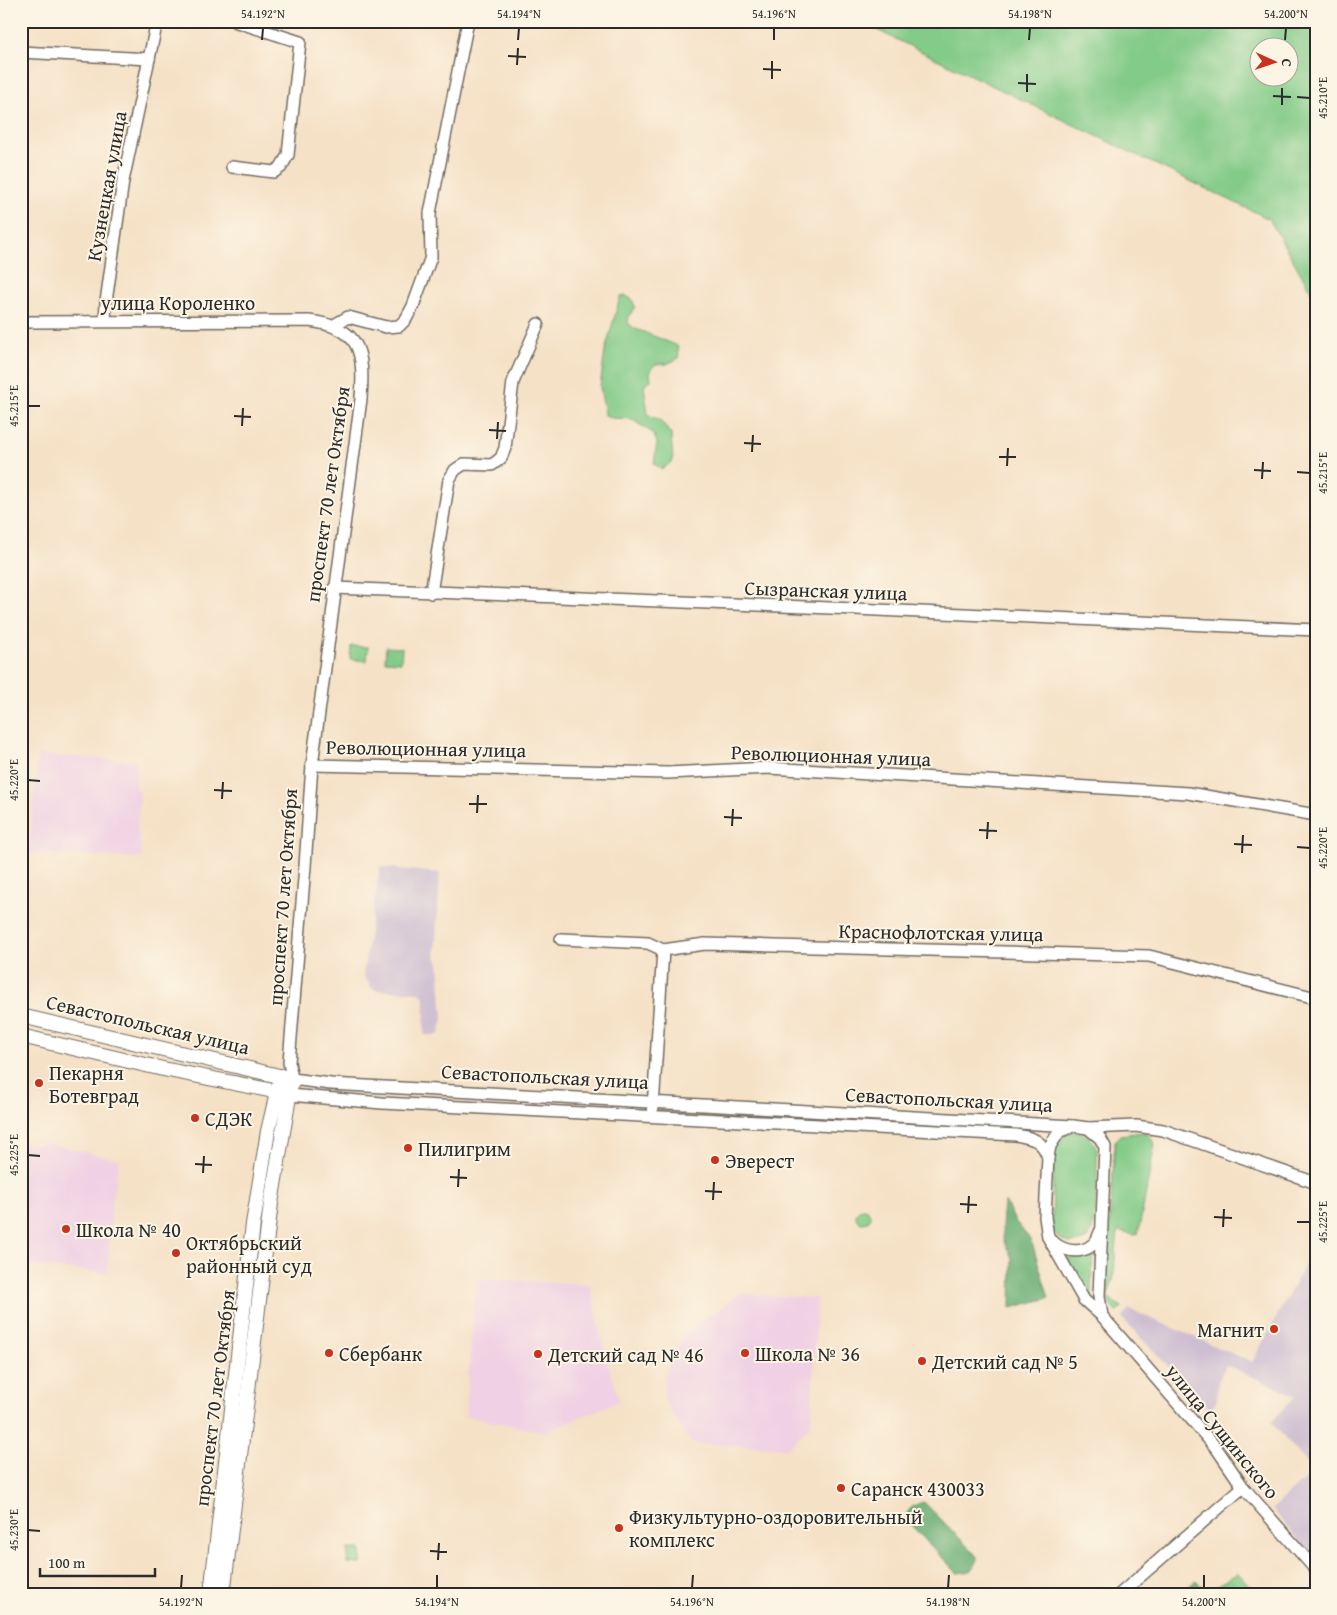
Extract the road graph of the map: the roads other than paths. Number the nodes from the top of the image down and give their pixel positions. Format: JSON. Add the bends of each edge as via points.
{"nodes":[{"id":1,"x":157,"y":21,"type":"edge"},
{"id":2,"x":234,"y":21,"type":"edge"},
{"id":3,"x":468,"y":21,"type":"edge"},
{"id":4,"x":21,"y":52,"type":"edge"},
{"id":5,"x":149,"y":59,"type":"junction"},
{"id":6,"x":232,"y":167,"type":"dead end"},
{"id":7,"x":105,"y":321,"type":"junction"},
{"id":8,"x":21,"y":322,"type":"edge"},
{"id":9,"x":538,"y":324,"type":"dead end"},
{"id":10,"x":334,"y":325,"type":"junction"},
{"id":11,"x":334,"y":588,"type":"junction"},
{"id":12,"x":431,"y":593,"type":"junction"},
{"id":13,"x":1316,"y":630,"type":"edge"},
{"id":14,"x":312,"y":765,"type":"junction"},
{"id":15,"x":1316,"y":815,"type":"edge"},
{"id":16,"x":562,"y":939,"type":"dead end"},
{"id":17,"x":663,"y":950,"type":"junction"},
{"id":18,"x":1316,"y":998,"type":"edge"},
{"id":19,"x":21,"y":1016,"type":"edge"},
{"id":20,"x":21,"y":1036,"type":"edge"},
{"id":21,"x":286,"y":1077,"type":"junction"},
{"id":22,"x":440,"y":1090,"type":"junction"},
{"id":23,"x":481,"y":1092,"type":"junction"},
{"id":24,"x":283,"y":1093,"type":"junction"},
{"id":25,"x":653,"y":1101,"type":"junction"},
{"id":26,"x":439,"y":1106,"type":"junction"},
{"id":27,"x":480,"y":1107,"type":"junction"},
{"id":28,"x":652,"y":1116,"type":"junction"},
{"id":29,"x":1073,"y":1126,"type":"junction"},
{"id":30,"x":1126,"y":1127,"type":"junction"},
{"id":31,"x":1088,"y":1128,"type":"junction"},
{"id":32,"x":1105,"y":1147,"type":"junction"},
{"id":33,"x":1048,"y":1157,"type":"junction"},
{"id":34,"x":1316,"y":1183,"type":"edge"},
{"id":35,"x":1101,"y":1227,"type":"junction"},
{"id":36,"x":1048,"y":1237,"type":"junction"},
{"id":37,"x":260,"y":1298,"type":"junction"},
{"id":38,"x":245,"y":1300,"type":"junction"},
{"id":39,"x":1102,"y":1316,"type":"junction"},
{"id":40,"x":232,"y":1402,"type":"junction"},
{"id":41,"x":247,"y":1403,"type":"junction"},
{"id":42,"x":1243,"y":1487,"type":"junction"},
{"id":43,"x":227,"y":1511,"type":"junction"},
{"id":44,"x":1316,"y":1570,"type":"edge"},
{"id":45,"x":210,"y":1594,"type":"edge"},
{"id":46,"x":223,"y":1594,"type":"edge"},
{"id":47,"x":1120,"y":1594,"type":"edge"}],
"edges":[{"from":1,"to":5,"type":"street","name":"Кузнецкая улица"},
{"from":2,"to":6,"type":"street","via":[[300,42],[288,155],[281,168],[274,172]]},
{"from":3,"to":10,"type":"street","via":[[430,213],[431,257],[413,306],[399,326],[386,327],[348,317]]},
{"from":4,"to":5,"type":"street"},
{"from":5,"to":7,"type":"street","name":"Кузнецкая улица","via":[[123,181]]},
{"from":7,"to":8,"type":"street","name":"улица Короленко"},
{"from":7,"to":10,"type":"street","name":"улица Короленко","via":[[309,321]]},
{"from":9,"to":12,"type":"street","via":[[513,382],[501,458],[492,464],[464,464],[449,480]]},
{"from":10,"to":11,"type":"street","name":"проспект 70 лет Октября","via":[[354,340],[361,355],[362,374]]},
{"from":11,"to":12,"type":"street","name":"Сызранская улица"},
{"from":11,"to":14,"type":"street","name":"проспект 70 лет Октября"},
{"from":12,"to":13,"type":"street","name":"Сызранская улица"},
{"from":14,"to":15,"type":"street","name":"Революционная улица","via":[[668,773],[769,768],[1188,793]]},
{"from":14,"to":21,"type":"street","name":"проспект 70 лет Октября"},
{"from":16,"to":17,"type":"street","name":"Краснофлотская улица","via":[[648,943]]},
{"from":17,"to":18,"type":"street","name":"Краснофлотская улица","via":[[705,944],[1149,956]]},
{"from":17,"to":25,"type":"street"},
{"from":19,"to":21,"type":"main road","name":"Севастопольская улица"},
{"from":20,"to":24,"type":"main road","name":"Севастопольская улица"},
{"from":21,"to":22,"type":"street","name":"Севастопольская улица","via":[[331,1084]]},
{"from":21,"to":24,"type":"main road","name":"проспект 70 лет Октября"},
{"from":22,"to":23,"type":"street","name":"Севастопольская улица"},
{"from":22,"to":26,"type":"street"},
{"from":23,"to":25,"type":"street","name":"Севастопольская улица"},
{"from":23,"to":27,"type":"street"},
{"from":24,"to":26,"type":"street","name":"Севастопольская улица"},
{"from":24,"to":37,"type":"main road","name":"проспект 70 лет Октября"},
{"from":24,"to":38,"type":"main road","name":"проспект 70 лет Октября","via":[[258,1188]]},
{"from":25,"to":28,"type":"street"},
{"from":25,"to":29,"type":"street","name":"Севастопольская улица"},
{"from":26,"to":27,"type":"street","name":"Севастопольская улица"},
{"from":27,"to":28,"type":"street","name":"Севастопольская улица"},
{"from":28,"to":33,"type":"street","name":"Севастопольская улица","via":[[1016,1135],[1039,1141]]},
{"from":29,"to":31,"type":"street","name":"Севастопольская улица"},
{"from":29,"to":33,"type":"street","via":[[1054,1138]]},
{"from":30,"to":31,"type":"street","name":"Севастопольская улица"},
{"from":30,"to":32,"type":"street","via":[[1115,1133]]},
{"from":30,"to":34,"type":"street","via":[[1163,1130]]},
{"from":31,"to":32,"type":"street"},
{"from":32,"to":35,"type":"street"},
{"from":33,"to":36,"type":"street","via":[[1045,1218]]},
{"from":35,"to":36,"type":"street","via":[[1094,1244],[1078,1251],[1061,1249]]},
{"from":35,"to":39,"type":"street","via":[[1099,1296]]},
{"from":36,"to":39,"type":"street","name":"улица Сущинского","via":[[1084,1300]]},
{"from":37,"to":38,"type":"main road"},
{"from":37,"to":41,"type":"main road","name":"проспект 70 лет Октября"},
{"from":38,"to":40,"type":"main road","name":"проспект 70 лет Октября"},
{"from":39,"to":42,"type":"street","name":"улица Сущинского","via":[[1217,1449]]},
{"from":40,"to":41,"type":"main road"},
{"from":40,"to":43,"type":"main road","name":"проспект 70 лет Октября"},
{"from":41,"to":43,"type":"main road","name":"проспект 70 лет Октября"},
{"from":42,"to":44,"type":"street","name":"улица Сущинского"},
{"from":42,"to":47,"type":"street"},
{"from":43,"to":45,"type":"main road","name":"проспект 70 лет Октября"},
{"from":43,"to":46,"type":"main road","name":"проспект 70 лет Октября"}]}
